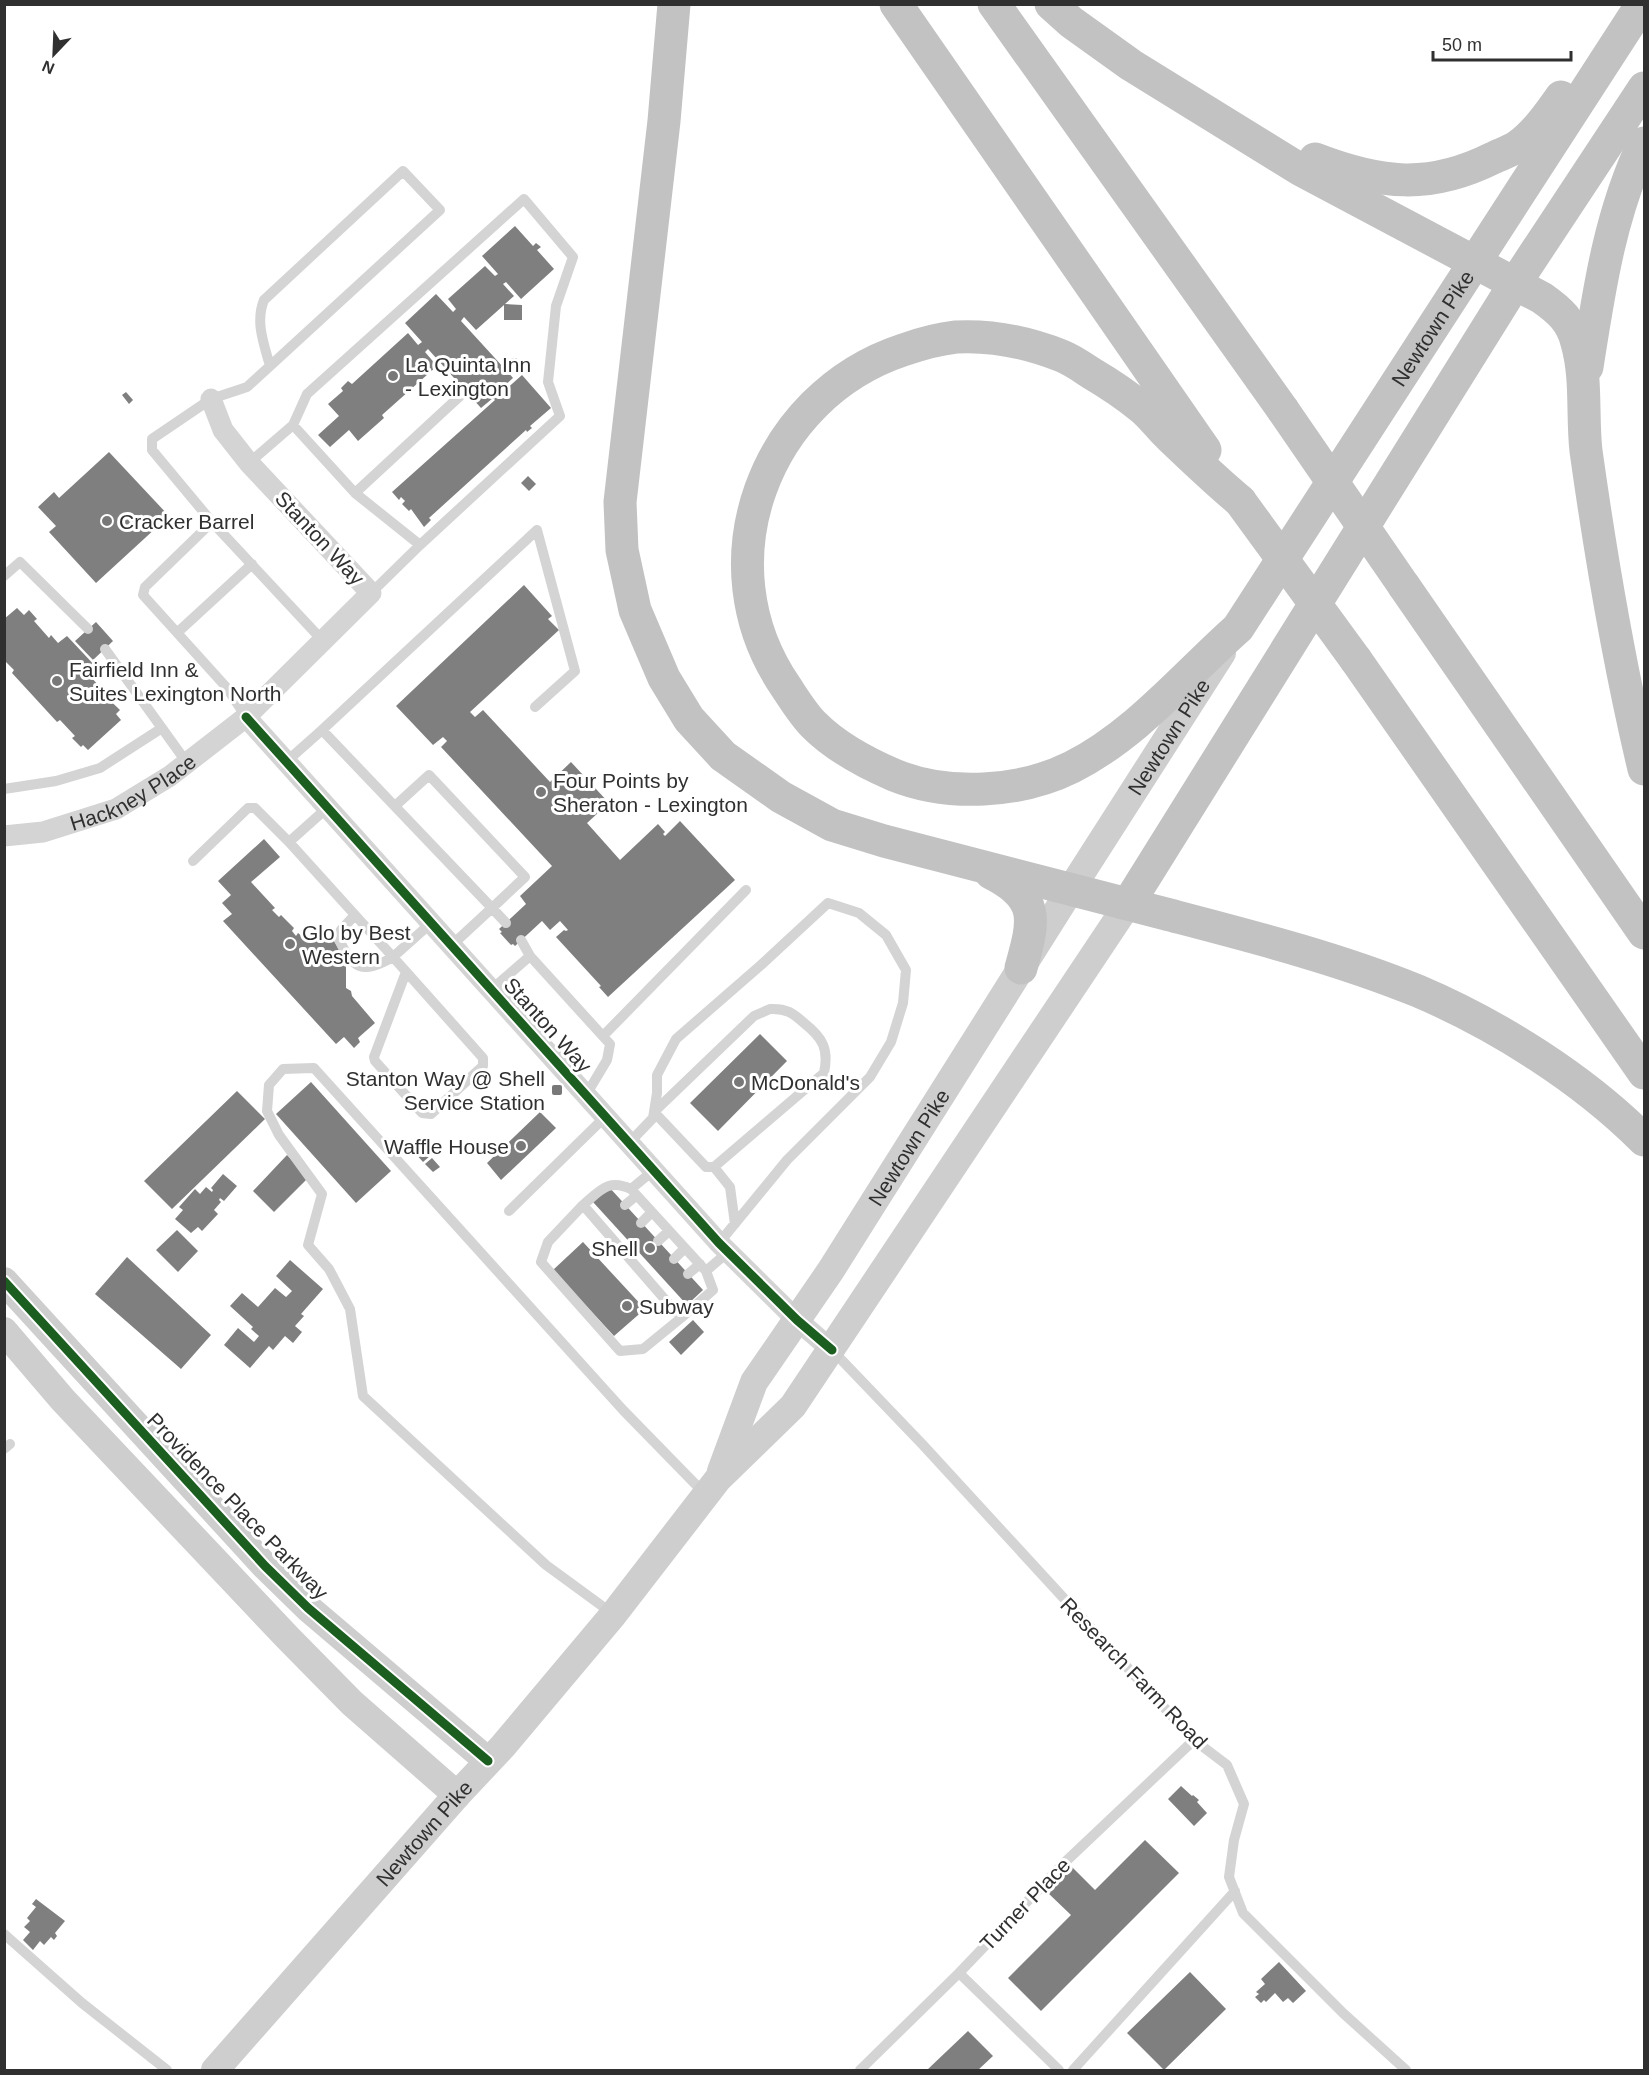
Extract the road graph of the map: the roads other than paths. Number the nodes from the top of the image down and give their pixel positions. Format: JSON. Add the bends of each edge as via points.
{"nodes":[{"id":1,"x":674,"y":4,"type":"edge"},
{"id":2,"x":896,"y":4,"type":"edge"},
{"id":3,"x":994,"y":4,"type":"edge"},
{"id":4,"x":1051,"y":4,"type":"edge"},
{"id":5,"x":1630,"y":4,"type":"edge"},
{"id":6,"x":1642,"y":4,"type":"edge"},
{"id":7,"x":1644,"y":88,"type":"edge"},
{"id":8,"x":1239,"y":130,"type":"junction"},
{"id":9,"x":1644,"y":143,"type":"edge"},
{"id":10,"x":1475,"y":263,"type":"junction"},
{"id":11,"x":1514,"y":285,"type":"junction"},
{"id":12,"x":270,"y":366,"type":"junction"},
{"id":13,"x":1583,"y":393,"type":"junction"},
{"id":14,"x":460,"y":396,"type":"dead end"},
{"id":15,"x":211,"y":399,"type":"junction"},
{"id":16,"x":293,"y":425,"type":"junction"},
{"id":17,"x":249,"y":463,"type":"junction"},
{"id":18,"x":355,"y":493,"type":"junction"},
{"id":19,"x":1240,"y":501,"type":"junction"},
{"id":20,"x":212,"y":522,"type":"junction"},
{"id":21,"x":420,"y":545,"type":"junction"},
{"id":22,"x":252,"y":564,"type":"junction"},
{"id":23,"x":4,"y":576,"type":"edge"},
{"id":24,"x":371,"y":593,"type":"junction"},
{"id":25,"x":1238,"y":628,"type":"junction"},
{"id":26,"x":88,"y":629,"type":"dead end"},
{"id":27,"x":178,"y":632,"type":"junction"},
{"id":28,"x":323,"y":640,"type":"junction"},
{"id":29,"x":105,"y":649,"type":"dead end"},
{"id":30,"x":535,"y":707,"type":"dead end"},
{"id":31,"x":246,"y":717,"type":"junction"},
{"id":32,"x":162,"y":728,"type":"junction"},
{"id":33,"x":322,"y":730,"type":"junction"},
{"id":34,"x":286,"y":762,"type":"junction"},
{"id":35,"x":187,"y":763,"type":"junction"},
{"id":36,"x":1644,"y":769,"type":"edge"},
{"id":37,"x":4,"y":789,"type":"edge"},
{"id":38,"x":395,"y":806,"type":"junction"},
{"id":39,"x":327,"y":808,"type":"junction"},
{"id":40,"x":4,"y":836,"type":"edge"},
{"id":41,"x":289,"y":842,"type":"junction"},
{"id":42,"x":192,"y":861,"type":"dead end"},
{"id":43,"x":976,"y":866,"type":"junction"},
{"id":44,"x":1071,"y":889,"type":"junction"},
{"id":45,"x":746,"y":890,"type":"dead end"},
{"id":46,"x":1128,"y":904,"type":"junction"},
{"id":47,"x":492,"y":908,"type":"junction"},
{"id":48,"x":355,"y":915,"type":"junction"},
{"id":49,"x":431,"y":923,"type":"junction"},
{"id":50,"x":506,"y":923,"type":"dead end"},
{"id":51,"x":1644,"y":933,"type":"edge"},
{"id":52,"x":521,"y":940,"type":"dead end"},
{"id":53,"x":452,"y":945,"type":"junction"},
{"id":54,"x":530,"y":956,"type":"junction"},
{"id":55,"x":393,"y":957,"type":"junction"},
{"id":56,"x":1021,"y":968,"type":"junction"},
{"id":57,"x":406,"y":972,"type":"junction"},
{"id":58,"x":492,"y":989,"type":"junction"},
{"id":59,"x":603,"y":1036,"type":"junction"},
{"id":60,"x":1644,"y":1073,"type":"edge"},
{"id":61,"x":586,"y":1095,"type":"junction"},
{"id":62,"x":654,"y":1112,"type":"junction"},
{"id":63,"x":606,"y":1116,"type":"junction"},
{"id":64,"x":1644,"y":1140,"type":"edge"},
{"id":65,"x":629,"y":1143,"type":"junction"},
{"id":66,"x":714,"y":1167,"type":"junction"},
{"id":67,"x":654,"y":1170,"type":"junction"},
{"id":68,"x":633,"y":1192,"type":"junction"},
{"id":69,"x":583,"y":1205,"type":"junction"},
{"id":70,"x":625,"y":1205,"type":"dead end"},
{"id":71,"x":509,"y":1211,"type":"dead end"},
{"id":72,"x":652,"y":1212,"type":"junction"},
{"id":73,"x":641,"y":1223,"type":"dead end"},
{"id":74,"x":735,"y":1224,"type":"junction"},
{"id":75,"x":669,"y":1231,"type":"junction"},
{"id":76,"x":658,"y":1241,"type":"dead end"},
{"id":77,"x":724,"y":1247,"type":"junction"},
{"id":78,"x":685,"y":1248,"type":"junction"},
{"id":79,"x":674,"y":1259,"type":"dead end"},
{"id":80,"x":703,"y":1268,"type":"junction"},
{"id":81,"x":658,"y":1272,"type":"dead end"},
{"id":82,"x":688,"y":1274,"type":"dead end"},
{"id":83,"x":4,"y":1281,"type":"edge"},
{"id":84,"x":648,"y":1281,"type":"junction"},
{"id":85,"x":672,"y":1288,"type":"dead end"},
{"id":86,"x":662,"y":1297,"type":"junction"},
{"id":87,"x":681,"y":1318,"type":"junction"},
{"id":88,"x":797,"y":1320,"type":"junction"},
{"id":89,"x":4,"y":1331,"type":"edge"},
{"id":90,"x":832,"y":1350,"type":"junction"},
{"id":91,"x":712,"y":1486,"type":"junction"},
{"id":92,"x":613,"y":1615,"type":"junction"},
{"id":93,"x":1194,"y":1740,"type":"junction"},
{"id":94,"x":488,"y":1761,"type":"junction"},
{"id":95,"x":457,"y":1795,"type":"junction"},
{"id":96,"x":1235,"y":1891,"type":"junction"},
{"id":97,"x":4,"y":1934,"type":"edge"},
{"id":98,"x":959,"y":1973,"type":"junction"},
{"id":99,"x":167,"y":2070,"type":"edge"},
{"id":100,"x":215,"y":2070,"type":"edge"},
{"id":101,"x":860,"y":2070,"type":"edge"},
{"id":102,"x":1059,"y":2070,"type":"edge"},
{"id":103,"x":1073,"y":2070,"type":"edge"},
{"id":104,"x":1406,"y":2070,"type":"edge"}],
"edges":[{"from":1,"to":43,"type":"highway","via":[[620,502],[622,550],[635,610],[664,678],[689,719],[723,756],[781,797],[832,825]]},
{"from":2,"to":19,"type":"highway"},
{"from":3,"to":51,"type":"highway","bridge":true,"via":[[1282,410]]},
{"from":4,"to":8,"type":"highway","via":[[1131,65]]},
{"from":5,"to":8,"type":"highway","via":[[1546,118],[1519,145],[1459,174],[1431,179],[1373,178]]},
{"from":6,"to":10,"type":"highway","name":"Newtown Pike"},
{"from":7,"to":11,"type":"highway","name":"Newtown Pike"},
{"from":8,"to":10,"type":"highway","via":[[1301,170]]},
{"from":9,"to":13,"type":"highway","via":[[1622,197],[1602,272]]},
{"from":10,"to":11,"type":"highway"},
{"from":10,"to":25,"type":"highway","name":"Newtown Pike"},
{"from":11,"to":13,"type":"highway","via":[[1542,298],[1560,311],[1571,326],[1578,344]]},
{"from":11,"to":46,"type":"highway","name":"Newtown Pike"},
{"from":12,"to":12,"type":"lane","via":[[440,210],[404,171],[264,300],[260,328]]},
{"from":12,"to":15,"type":"lane","via":[[247,387]]},
{"from":13,"to":36,"type":"highway","via":[[1586,448],[1608,603]]},
{"from":14,"to":18,"type":"lane"},
{"from":15,"to":17,"type":"street","name":"Stanton Way","via":[[223,430]]},
{"from":15,"to":20,"type":"lane","via":[[152,439],[152,450]]},
{"from":16,"to":17,"type":"lane"},
{"from":16,"to":18,"type":"lane"},
{"from":16,"to":21,"type":"lane","via":[[307,394],[524,199],[573,257],[556,306],[548,382],[560,416]]},
{"from":17,"to":24,"type":"street","name":"Stanton Way"},
{"from":18,"to":21,"type":"lane"},
{"from":19,"to":25,"type":"highway","via":[[1143,408],[1065,357],[1029,345],[955,337],[889,354],[855,371],[800,419],[778,449],[764,482],[752,519],[747,560],[753,617],[763,648],[814,725],[874,767],[941,788],[983,790],[1027,783],[1071,768],[1148,713]]},
{"from":19,"to":60,"type":"highway","bridge":true,"via":[[1356,660]]},
{"from":20,"to":22,"type":"lane"},
{"from":20,"to":27,"type":"lane","via":[[146,587],[144,595]]},
{"from":21,"to":24,"type":"lane"},
{"from":22,"to":27,"type":"lane"},
{"from":22,"to":28,"type":"lane"},
{"from":23,"to":26,"type":"lane","via":[[20,562]]},
{"from":24,"to":28,"type":"street","name":"Stanton Way"},
{"from":25,"to":44,"type":"main road","name":"Newtown Pike"},
{"from":27,"to":31,"type":"lane","via":[[227,688]]},
{"from":28,"to":31,"type":"street","name":"Stanton Way"},
{"from":29,"to":32,"type":"lane"},
{"from":30,"to":33,"type":"lane","via":[[575,671],[537,531]]},
{"from":31,"to":34,"type":"street","name":"Stanton Way"},
{"from":31,"to":35,"type":"street","name":"Hackney Place"},
{"from":32,"to":35,"type":"lane"},
{"from":32,"to":37,"type":"lane","via":[[100,768],[56,782]]},
{"from":33,"to":34,"type":"lane"},
{"from":33,"to":38,"type":"lane"},
{"from":34,"to":39,"type":"street","name":"Stanton Way"},
{"from":35,"to":40,"type":"street","name":"Hackney Place","via":[[116,808],[43,832]]},
{"from":38,"to":47,"type":"lane"},
{"from":38,"to":47,"type":"lane","via":[[429,775],[525,877]]},
{"from":39,"to":41,"type":"lane"},
{"from":39,"to":49,"type":"street","name":"Stanton Way"},
{"from":41,"to":42,"type":"lane","via":[[252,807]]},
{"from":41,"to":48,"type":"lane"},
{"from":43,"to":44,"type":"highway"},
{"from":43,"to":56,"type":"highway","via":[[1007,881],[1019,891],[1030,911],[1031,925]]},
{"from":44,"to":46,"type":"highway"},
{"from":44,"to":56,"type":"main road","name":"Newtown Pike"},
{"from":45,"to":59,"type":"lane"},
{"from":46,"to":64,"type":"highway","via":[[1259,938],[1418,991],[1485,1024],[1538,1057],[1625,1120]]},
{"from":46,"to":90,"type":"main road","name":"Newtown Pike"},
{"from":47,"to":50,"type":"lane"},
{"from":47,"to":53,"type":"lane"},
{"from":48,"to":55,"type":"lane"},
{"from":48,"to":55,"type":"lane","via":[[338,937],[352,962],[364,968],[376,967]]},
{"from":49,"to":53,"type":"street","name":"Stanton Way"},
{"from":49,"to":55,"type":"lane"},
{"from":52,"to":54,"type":"lane"},
{"from":53,"to":58,"type":"street","name":"Stanton Way"},
{"from":54,"to":58,"type":"lane"},
{"from":54,"to":59,"type":"lane"},
{"from":55,"to":57,"type":"lane"},
{"from":56,"to":88,"type":"main road","name":"Newtown Pike"},
{"from":57,"to":57,"type":"lane","via":[[483,1058],[483,1066],[426,1115],[375,1061],[375,1051]]},
{"from":58,"to":61,"type":"street","name":"Stanton Way"},
{"from":59,"to":61,"type":"lane","via":[[610,1044],[607,1060]]},
{"from":61,"to":63,"type":"street","name":"Stanton Way"},
{"from":62,"to":65,"type":"lane"},
{"from":62,"to":66,"type":"lane","via":[[706,1167]]},
{"from":62,"to":66,"type":"lane","via":[[754,1016],[770,1009],[791,1011],[818,1034],[827,1061],[824,1073]]},
{"from":62,"to":74,"type":"lane","via":[[657,1075],[676,1039],[828,903],[859,913],[886,935],[906,970],[903,1003],[891,1042],[870,1077],[787,1160]]},
{"from":63,"to":65,"type":"street","name":"Stanton Way"},
{"from":63,"to":71,"type":"lane"},
{"from":65,"to":67,"type":"street","name":"Stanton Way"},
{"from":66,"to":74,"type":"lane","via":[[730,1187]]},
{"from":67,"to":68,"type":"lane"},
{"from":67,"to":77,"type":"street","name":"Stanton Way"},
{"from":68,"to":69,"type":"lane","via":[[619,1184],[605,1186]]},
{"from":68,"to":70,"type":"lane"},
{"from":68,"to":72,"type":"lane"},
{"from":69,"to":84,"type":"lane","via":[[638,1259]]},
{"from":69,"to":87,"type":"lane","via":[[548,1242],[541,1262],[620,1351],[643,1349]]},
{"from":72,"to":73,"type":"lane"},
{"from":72,"to":75,"type":"lane"},
{"from":74,"to":77,"type":"lane"},
{"from":75,"to":76,"type":"lane"},
{"from":75,"to":78,"type":"lane"},
{"from":77,"to":80,"type":"lane"},
{"from":77,"to":88,"type":"street","name":"Stanton Way"},
{"from":78,"to":79,"type":"lane"},
{"from":78,"to":80,"type":"lane"},
{"from":80,"to":82,"type":"lane"},
{"from":80,"to":87,"type":"lane","via":[[713,1290]]},
{"from":81,"to":84,"type":"lane"},
{"from":83,"to":94,"type":"main road","name":"Providence Place Parkway","via":[[265,1566],[308,1608]]},
{"from":84,"to":86,"type":"lane"},
{"from":85,"to":86,"type":"lane"},
{"from":86,"to":87,"type":"lane"},
{"from":88,"to":90,"type":"street","name":"Stanton Way"},
{"from":88,"to":91,"type":"main road","name":"Newtown Pike","via":[[754,1382]]},
{"from":89,"to":95,"type":"main road","via":[[63,1400],[288,1638],[352,1703]]},
{"from":90,"to":91,"type":"main road","name":"Newtown Pike","via":[[793,1406]]},
{"from":90,"to":93,"type":"lane","name":"Research Farm Road"},
{"from":91,"to":92,"type":"main road","name":"Newtown Pike"},
{"from":91,"to":92,"type":"lane","via":[[623,1410],[314,1068],[284,1069],[269,1084],[267,1111],[279,1135],[322,1194],[309,1245],[329,1269],[350,1309],[363,1396],[546,1565]]},
{"from":92,"to":94,"type":"main road","name":"Newtown Pike"},
{"from":93,"to":96,"type":"lane","name":"Research Farm Road","via":[[1227,1765],[1244,1804],[1229,1876]]},
{"from":93,"to":98,"type":"lane","name":"Turner Place","via":[[1062,1865]]},
{"from":94,"to":95,"type":"main road","name":"Newtown Pike"},
{"from":95,"to":100,"type":"main road","name":"Newtown Pike"},
{"from":96,"to":103,"type":"lane"},
{"from":96,"to":104,"type":"lane","name":"Research Farm Road","via":[[1243,1913]]},
{"from":97,"to":99,"type":"lane","via":[[82,2003]]},
{"from":98,"to":101,"type":"lane","name":"Turner Place"},
{"from":98,"to":102,"type":"lane"}]}
